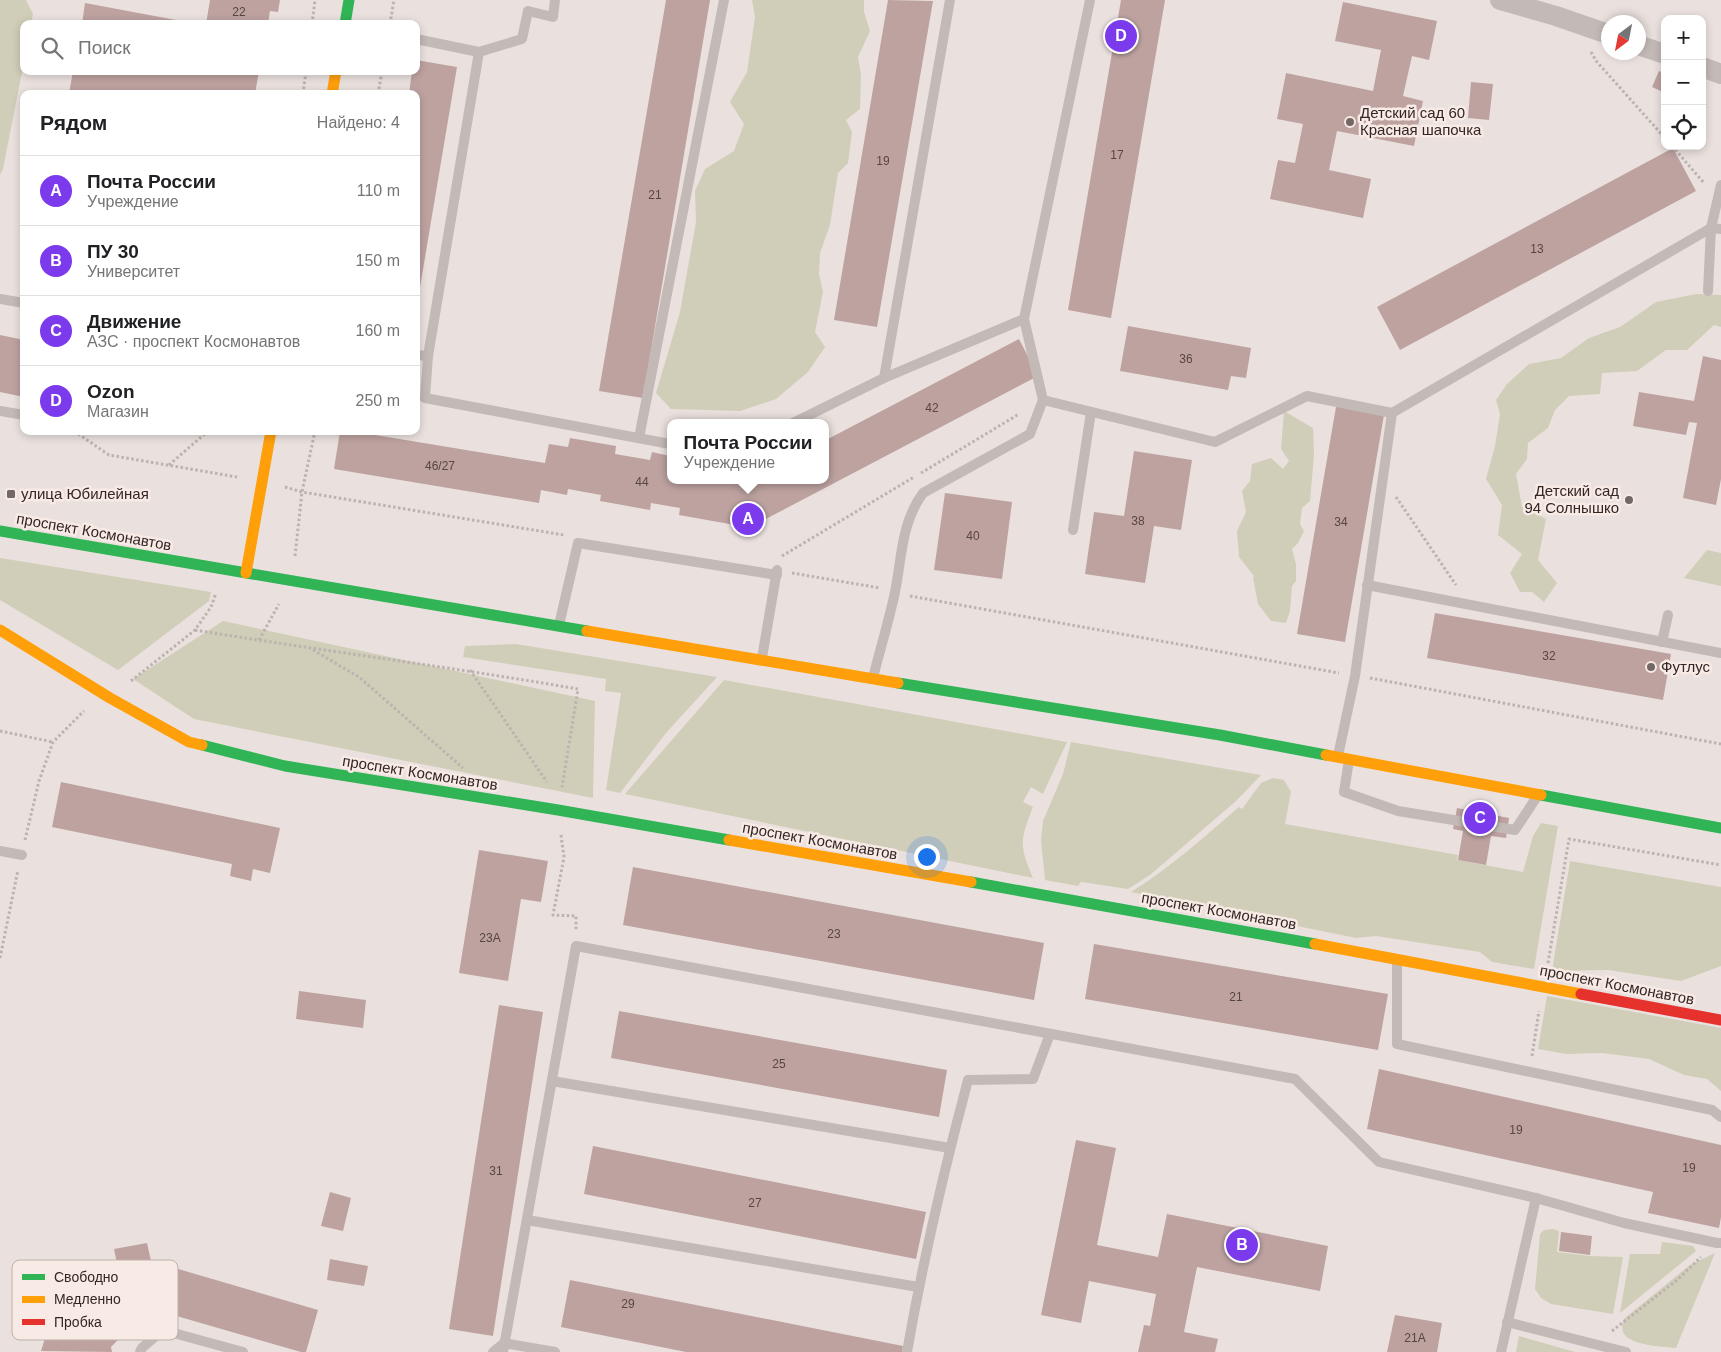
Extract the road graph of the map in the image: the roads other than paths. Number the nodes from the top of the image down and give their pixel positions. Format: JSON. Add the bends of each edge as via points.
{"nodes":[{"id":1,"x":349,"y":0,"type":"edge"},
{"id":2,"x":555,"y":0,"type":"edge"},
{"id":3,"x":724,"y":0,"type":"edge"},
{"id":4,"x":950,"y":0,"type":"edge"},
{"id":5,"x":1090,"y":0,"type":"edge"},
{"id":6,"x":1500,"y":0,"type":"edge"},
{"id":7,"x":346,"y":20,"type":"edge"},
{"id":8,"x":1601,"y":32,"type":"edge"},
{"id":9,"x":420,"y":40,"type":"edge"},
{"id":10,"x":1646,"y":48,"type":"edge"},
{"id":11,"x":479,"y":52,"type":"junction"},
{"id":12,"x":1661,"y":53,"type":"edge"},
{"id":13,"x":1706,"y":68,"type":"edge"},
{"id":14,"x":1721,"y":74,"type":"edge"},
{"id":15,"x":335,"y":75,"type":"edge"},
{"id":16,"x":333,"y":90,"type":"edge"},
{"id":17,"x":1721,"y":184,"type":"edge"},
{"id":18,"x":1716,"y":228,"type":"edge"},
{"id":19,"x":1708,"y":291,"type":"dead end"},
{"id":20,"x":0,"y":299,"type":"edge"},
{"id":21,"x":20,"y":302,"type":"edge"},
{"id":22,"x":1024,"y":319,"type":"junction"},
{"id":23,"x":420,"y":355,"type":"edge"},
{"id":24,"x":428,"y":356,"type":"junction"},
{"id":25,"x":884,"y":378,"type":"junction"},
{"id":26,"x":1043,"y":400,"type":"junction"},
{"id":27,"x":0,"y":411,"type":"edge"},
{"id":28,"x":1091,"y":412,"type":"junction"},
{"id":29,"x":1392,"y":413,"type":"junction"},
{"id":30,"x":20,"y":414,"type":"edge"},
{"id":31,"x":801,"y":419,"type":"edge"},
{"id":32,"x":270,"y":435,"type":"edge"},
{"id":33,"x":639,"y":438,"type":"junction"},
{"id":34,"x":667,"y":443,"type":"edge"},
{"id":35,"x":1072,"y":530,"type":"dead end"},
{"id":36,"x":0,"y":531,"type":"edge"},
{"id":37,"x":246,"y":573,"type":"junction"},
{"id":38,"x":1367,"y":585,"type":"junction"},
{"id":39,"x":1668,"y":615,"type":"dead end"},
{"id":40,"x":559,"y":625,"type":"junction"},
{"id":41,"x":0,"y":630,"type":"edge"},
{"id":42,"x":1662,"y":642,"type":"junction"},
{"id":43,"x":1721,"y":653,"type":"edge"},
{"id":44,"x":762,"y":659,"type":"junction"},
{"id":45,"x":872,"y":679,"type":"junction"},
{"id":46,"x":1343,"y":758,"type":"junction"},
{"id":47,"x":1538,"y":794,"type":"junction"},
{"id":48,"x":1721,"y":828,"type":"edge"},
{"id":49,"x":0,"y":851,"type":"edge"},
{"id":50,"x":22,"y":855,"type":"dead end"},
{"id":51,"x":1397,"y":958,"type":"junction"},
{"id":52,"x":1721,"y":1020,"type":"edge"},
{"id":53,"x":1050,"y":1034,"type":"junction"},
{"id":54,"x":552,"y":1081,"type":"junction"},
{"id":55,"x":1721,"y":1117,"type":"edge"},
{"id":56,"x":950,"y":1148,"type":"junction"},
{"id":57,"x":1536,"y":1198,"type":"junction"},
{"id":58,"x":526,"y":1220,"type":"junction"},
{"id":59,"x":1719,"y":1243,"type":"edge"},
{"id":60,"x":918,"y":1287,"type":"junction"},
{"id":61,"x":1507,"y":1322,"type":"junction"},
{"id":62,"x":178,"y":1334,"type":"edge"},
{"id":63,"x":151,"y":1340,"type":"edge"},
{"id":64,"x":504,"y":1347,"type":"edge"},
{"id":65,"x":140,"y":1352,"type":"edge"},
{"id":66,"x":243,"y":1352,"type":"edge"},
{"id":67,"x":493,"y":1352,"type":"edge"},
{"id":68,"x":555,"y":1352,"type":"edge"},
{"id":69,"x":907,"y":1352,"type":"edge"},
{"id":70,"x":1501,"y":1352,"type":"edge"},
{"id":71,"x":1626,"y":1352,"type":"edge"}],
"edges":[{"from":1,"to":7,"type":"street"},
{"from":2,"to":11,"type":"lane","via":[[553,17],[528,11],[522,39]]},
{"from":3,"to":33,"type":"lane"},
{"from":4,"to":25,"type":"lane"},
{"from":5,"to":22,"type":"lane"},
{"from":6,"to":8,"type":"street"},
{"from":9,"to":11,"type":"lane"},
{"from":10,"to":12,"type":"street"},
{"from":11,"to":24,"type":"lane"},
{"from":13,"to":14,"type":"street"},
{"from":15,"to":16,"type":"street"},
{"from":17,"to":18,"type":"lane"},
{"from":18,"to":19,"type":"lane"},
{"from":18,"to":29,"type":"lane"},
{"from":20,"to":21,"type":"lane"},
{"from":22,"to":25,"type":"lane"},
{"from":22,"to":26,"type":"lane"},
{"from":23,"to":24,"type":"lane"},
{"from":24,"to":33,"type":"lane","via":[[425,398]]},
{"from":25,"to":31,"type":"lane"},
{"from":26,"to":28,"type":"lane"},
{"from":26,"to":45,"type":"lane","via":[[1030,434],[923,493],[914,506],[908,519],[895,593]]},
{"from":27,"to":30,"type":"lane"},
{"from":28,"to":29,"type":"lane","via":[[1215,442],[1307,396]]},
{"from":28,"to":35,"type":"lane"},
{"from":29,"to":38,"type":"lane"},
{"from":32,"to":37,"type":"street"},
{"from":33,"to":34,"type":"lane"},
{"from":36,"to":37,"type":"street","name":"проспект Космонавтов"},
{"from":37,"to":40,"type":"street","name":"проспект Космонавтов"},
{"from":38,"to":42,"type":"lane"},
{"from":38,"to":46,"type":"lane"},
{"from":39,"to":42,"type":"lane"},
{"from":40,"to":44,"type":"street","name":"проспект Космонавтов"},
{"from":40,"to":44,"type":"lane","via":[[578,543],[777,572]]},
{"from":41,"to":51,"type":"street","name":"проспект Космонавтов","via":[[189,742],[285,766],[558,810]]},
{"from":42,"to":43,"type":"lane"},
{"from":44,"to":45,"type":"street","name":"проспект Космонавтов"},
{"from":45,"to":46,"type":"street","name":"проспект Космонавтов"},
{"from":46,"to":47,"type":"street","name":"проспект Космонавтов"},
{"from":46,"to":47,"type":"lane","via":[[1344,792],[1398,811],[1515,830]]},
{"from":47,"to":48,"type":"street","name":"проспект Космонавтов"},
{"from":49,"to":50,"type":"lane"},
{"from":51,"to":52,"type":"street","name":"проспект Космонавтов"},
{"from":51,"to":55,"type":"lane","via":[[1397,1044],[1712,1110]]},
{"from":53,"to":54,"type":"lane","via":[[576,946]]},
{"from":53,"to":56,"type":"lane","via":[[1033,1079],[968,1080]]},
{"from":53,"to":57,"type":"lane","via":[[1295,1079],[1379,1162]]},
{"from":54,"to":56,"type":"lane"},
{"from":54,"to":58,"type":"lane"},
{"from":56,"to":60,"type":"lane"},
{"from":57,"to":59,"type":"lane","via":[[1624,1223]]},
{"from":57,"to":61,"type":"lane"},
{"from":58,"to":60,"type":"lane"},
{"from":58,"to":64,"type":"lane"},
{"from":60,"to":69,"type":"lane"},
{"from":61,"to":70,"type":"lane"},
{"from":61,"to":71,"type":"lane"},
{"from":62,"to":66,"type":"lane"},
{"from":63,"to":65,"type":"lane"},
{"from":64,"to":67,"type":"lane"},
{"from":64,"to":68,"type":"lane"}]}
